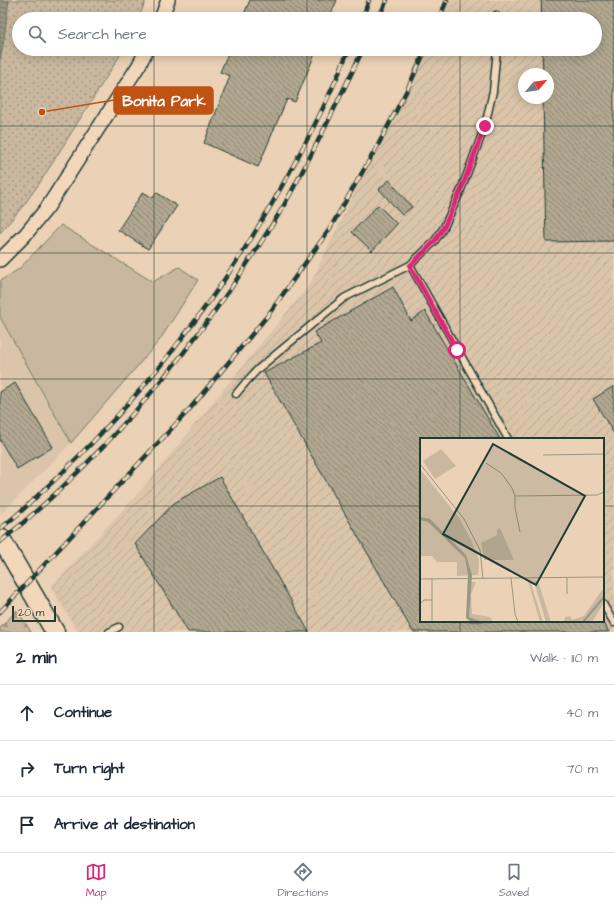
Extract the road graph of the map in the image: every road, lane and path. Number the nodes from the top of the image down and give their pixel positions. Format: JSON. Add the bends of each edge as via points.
{"nodes":[{"id":1,"x":168,"y":0,"type":"edge"},
{"id":2,"x":164,"y":12,"type":"edge"},
{"id":3,"x":144,"y":56,"type":"edge"},
{"id":4,"x":496,"y":56,"type":"edge"},
{"id":5,"x":0,"y":260,"type":"edge"},
{"id":6,"x":410,"y":266,"type":"junction"},
{"id":7,"x":236,"y":394,"type":"dead end"},
{"id":8,"x":507,"y":438,"type":"edge"},
{"id":9,"x":0,"y":537,"type":"edge"},
{"id":10,"x":604,"y":606,"type":"edge"},
{"id":11,"x":614,"y":623,"type":"edge"},
{"id":12,"x":118,"y":627,"type":"dead end"},
{"id":13,"x":55,"y":632,"type":"edge"},
{"id":14,"x":109,"y":632,"type":"edge"}],
"edges":[{"from":1,"to":2,"type":"street"},
{"from":3,"to":5,"type":"street","via":[[47,208]]},
{"from":4,"to":6,"type":"lane","via":[[493,91],[485,126],[461,190],[434,242]]},
{"from":6,"to":7,"type":"lane","via":[[344,298],[258,369]]},
{"from":6,"to":8,"type":"lane"},
{"from":9,"to":13,"type":"main road"},
{"from":10,"to":11,"type":"lane"},
{"from":12,"to":14,"type":"lane"}]}
